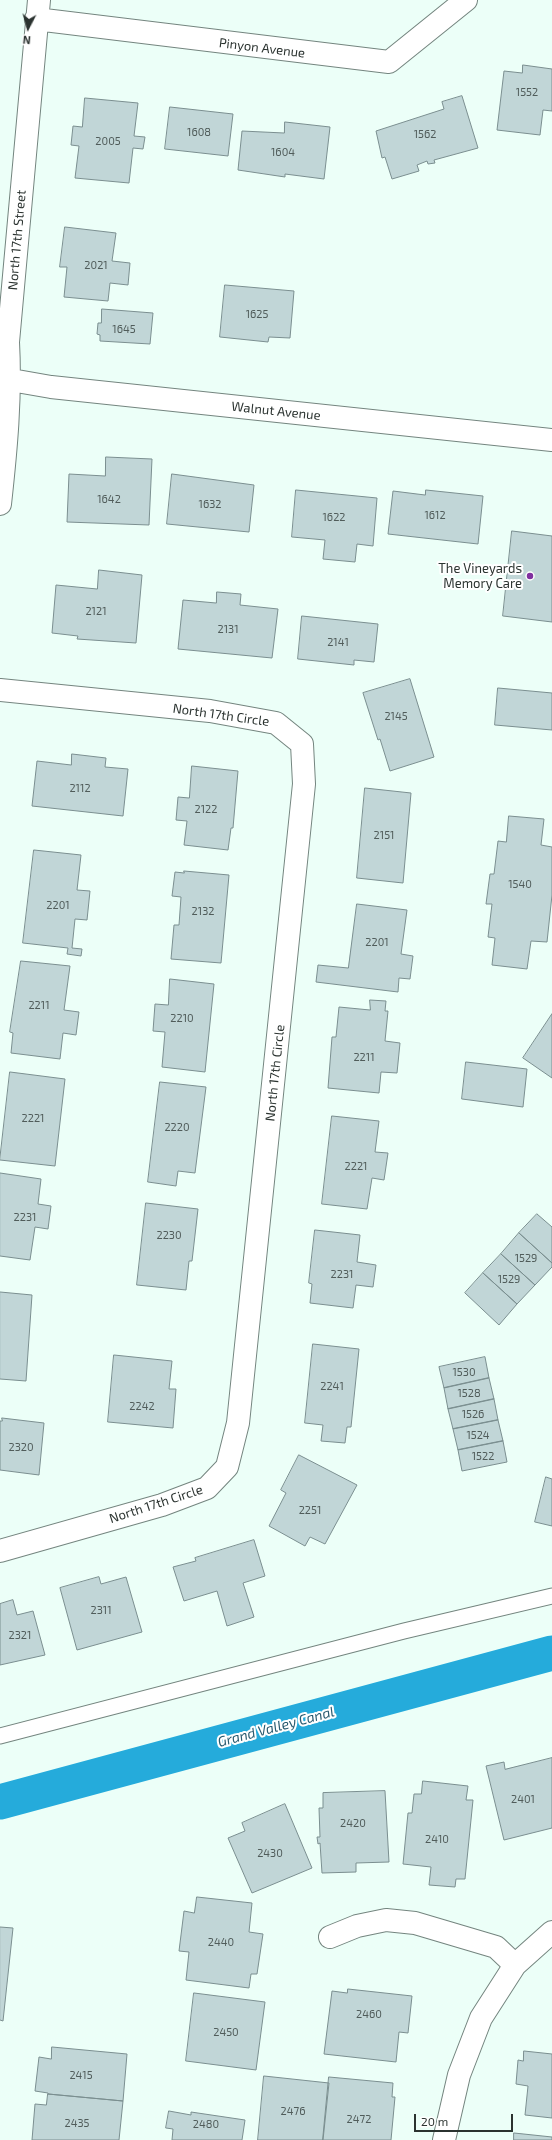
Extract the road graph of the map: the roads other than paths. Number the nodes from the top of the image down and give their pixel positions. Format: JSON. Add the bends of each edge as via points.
{"nodes":[{"id":1,"x":466,"y":0,"type":"edge"},
{"id":2,"x":37,"y":9,"type":"edge"},
{"id":3,"x":5,"y":379,"type":"edge"},
{"id":4,"x":552,"y":440,"type":"edge"},
{"id":5,"x":0,"y":504,"type":"edge"},
{"id":6,"x":0,"y":690,"type":"edge"},
{"id":7,"x":0,"y":1550,"type":"edge"},
{"id":8,"x":552,"y":1596,"type":"edge"},
{"id":9,"x":0,"y":1736,"type":"edge"},
{"id":10,"x":552,"y":1932,"type":"edge"},
{"id":11,"x":330,"y":1937,"type":"dead end"},
{"id":12,"x":515,"y":1965,"type":"junction"},
{"id":13,"x":444,"y":2140,"type":"edge"}],
"edges":[{"from":1,"to":2,"type":"street","name":"Pinyon Avenue","via":[[389,62]]},
{"from":2,"to":3,"type":"street","name":"North 17th Street"},
{"from":3,"to":4,"type":"street","name":"Walnut Avenue","via":[[51,387]]},
{"from":3,"to":5,"type":"street","name":"North 17th Street","via":[[7,442]]},
{"from":6,"to":7,"type":"street","name":"North 17th Circle","via":[[210,711],[276,723],[302,744],[304,784],[238,1423],[227,1467],[207,1488],[177,1499]]},
{"from":8,"to":9,"type":"lane","via":[[404,1631]]},
{"from":10,"to":12,"type":"street"},
{"from":11,"to":12,"type":"street","via":[[357,1926],[386,1920],[415,1923],[496,1947]]},
{"from":12,"to":13,"type":"street","via":[[481,2018],[459,2075]]}]}
